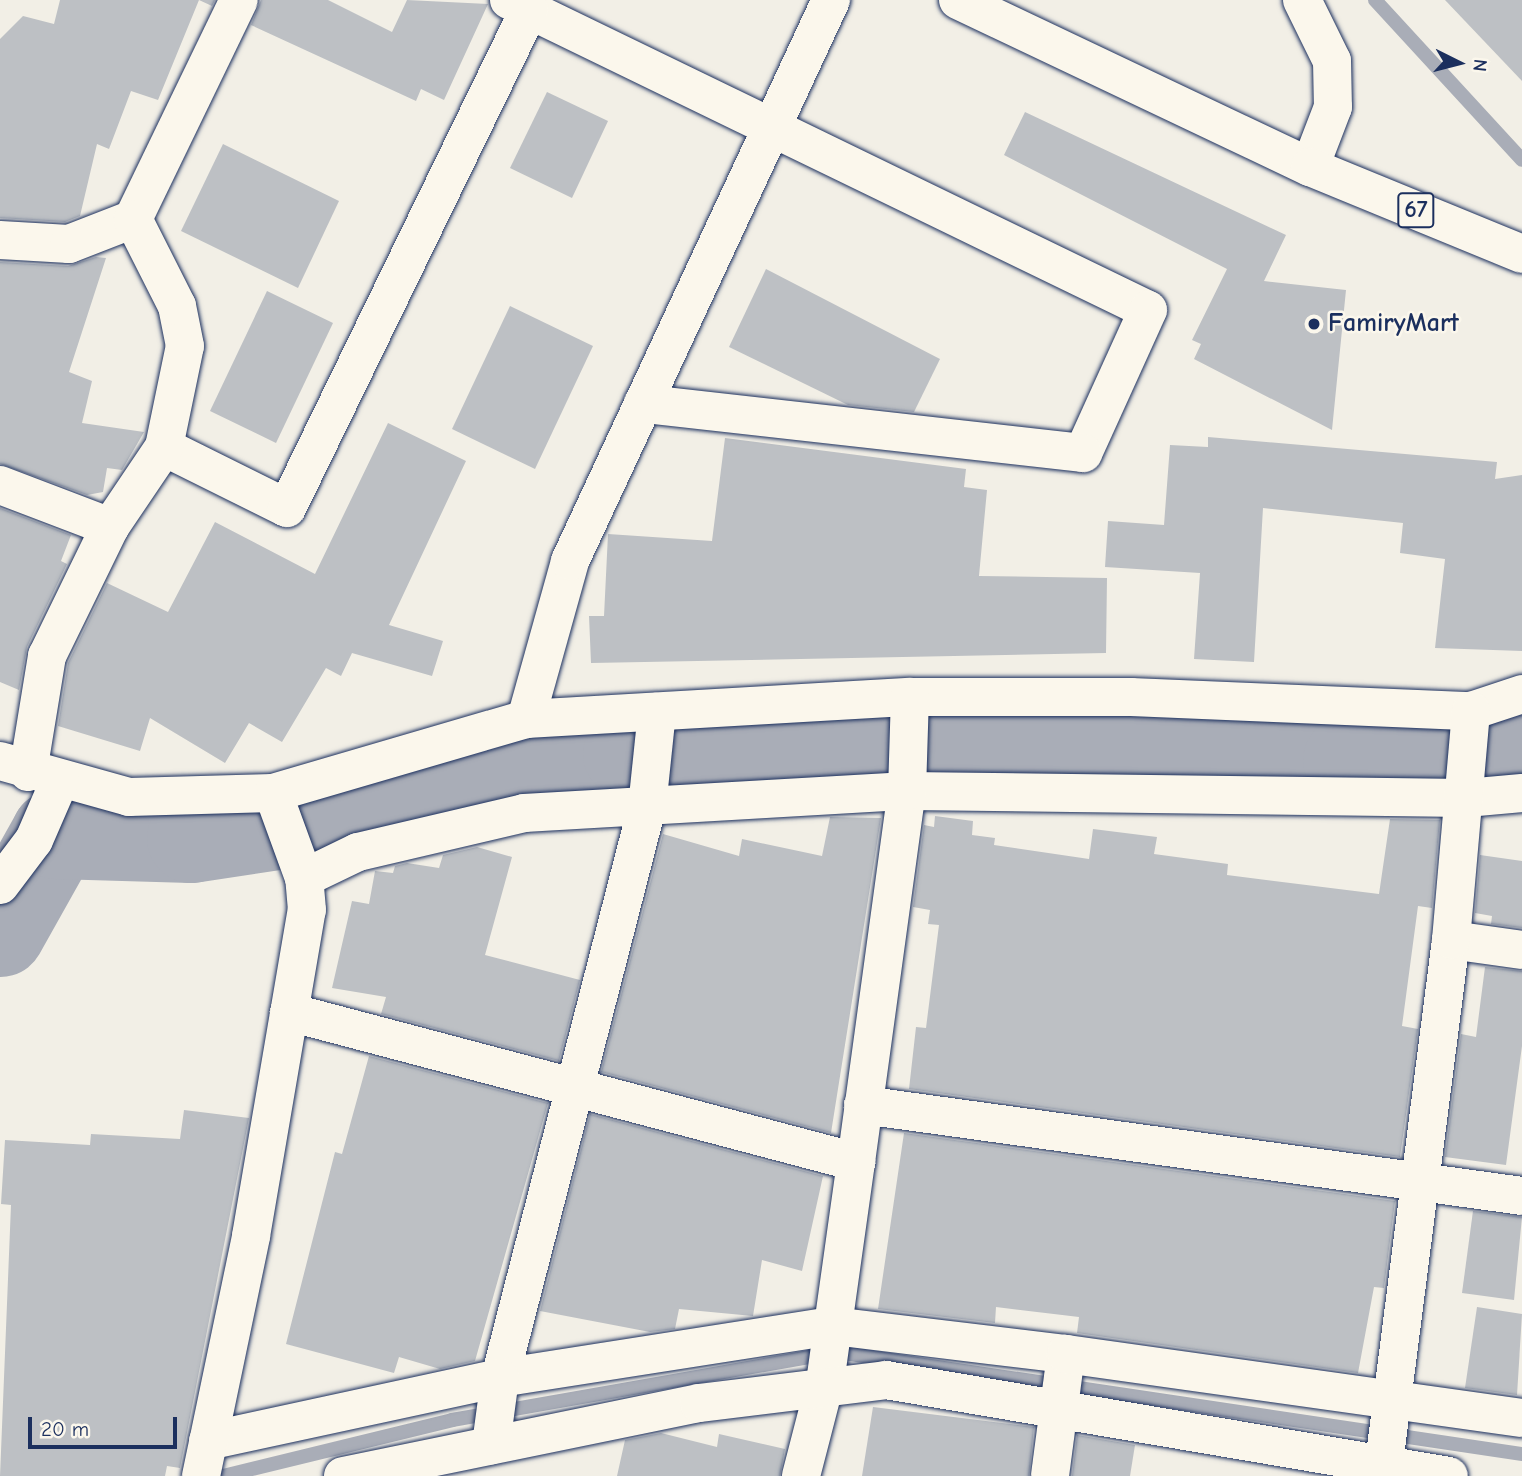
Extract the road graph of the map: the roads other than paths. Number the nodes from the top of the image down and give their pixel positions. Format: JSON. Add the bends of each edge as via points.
{"nodes":[{"id":1,"x":239,"y":0,"type":"edge"},
{"id":2,"x":831,"y":0,"type":"edge"},
{"id":3,"x":958,"y":0,"type":"edge"},
{"id":4,"x":1302,"y":0,"type":"edge"},
{"id":5,"x":519,"y":5,"type":"edge"},
{"id":6,"x":772,"y":125,"type":"junction"},
{"id":7,"x":1310,"y":167,"type":"junction"},
{"id":8,"x":133,"y":219,"type":"junction"},
{"id":9,"x":0,"y":240,"type":"edge"},
{"id":10,"x":1522,"y":254,"type":"edge"},
{"id":11,"x":643,"y":404,"type":"junction"},
{"id":12,"x":164,"y":447,"type":"junction"},
{"id":13,"x":0,"y":485,"type":"edge"},
{"id":14,"x":110,"y":527,"type":"junction"},
{"id":15,"x":1522,"y":694,"type":"edge"},
{"id":16,"x":910,"y":697,"type":"junction"},
{"id":17,"x":657,"y":712,"type":"junction"},
{"id":18,"x":1471,"y":712,"type":"junction"},
{"id":19,"x":526,"y":719,"type":"junction"},
{"id":20,"x":29,"y":771,"type":"edge"},
{"id":21,"x":907,"y":791,"type":"junction"},
{"id":22,"x":273,"y":793,"type":"junction"},
{"id":23,"x":1522,"y":793,"type":"edge"},
{"id":24,"x":1466,"y":798,"type":"junction"},
{"id":25,"x":647,"y":807,"type":"junction"},
{"id":26,"x":304,"y":878,"type":"junction"},
{"id":27,"x":0,"y":885,"type":"edge"},
{"id":28,"x":1451,"y":940,"type":"junction"},
{"id":29,"x":1522,"y":950,"type":"edge"},
{"id":30,"x":289,"y":1012,"type":"junction"},
{"id":31,"x":574,"y":1091,"type":"junction"},
{"id":32,"x":863,"y":1105,"type":"junction"},
{"id":33,"x":856,"y":1162,"type":"junction"},
{"id":34,"x":1420,"y":1183,"type":"junction"},
{"id":35,"x":1522,"y":1196,"type":"edge"},
{"id":36,"x":833,"y":1325,"type":"junction"},
{"id":37,"x":1066,"y":1354,"type":"junction"},
{"id":38,"x":500,"y":1378,"type":"junction"},
{"id":39,"x":825,"y":1383,"type":"junction"},
{"id":40,"x":1393,"y":1398,"type":"junction"},
{"id":41,"x":1059,"y":1409,"type":"junction"},
{"id":42,"x":1522,"y":1418,"type":"edge"},
{"id":43,"x":491,"y":1445,"type":"junction"},
{"id":44,"x":204,"y":1458,"type":"edge"},
{"id":45,"x":1384,"y":1463,"type":"junction"},
{"id":46,"x":450,"y":1464,"type":"edge"},
{"id":47,"x":1437,"y":1475,"type":"edge"},
{"id":48,"x":343,"y":1476,"type":"edge"},
{"id":49,"x":801,"y":1476,"type":"edge"},
{"id":50,"x":1050,"y":1476,"type":"edge"}],
"edges":[{"from":1,"to":8,"type":"street"},
{"from":2,"to":6,"type":"street"},
{"from":3,"to":7,"type":"street"},
{"from":4,"to":7,"type":"street","via":[[1332,61],[1332,107]]},
{"from":5,"to":6,"type":"street"},
{"from":5,"to":12,"type":"street","via":[[287,508]]},
{"from":6,"to":11,"type":"street"},
{"from":6,"to":11,"type":"street","via":[[1148,310],[1083,453]]},
{"from":7,"to":10,"type":"street","number":"67"},
{"from":8,"to":9,"type":"street","via":[[69,244]]},
{"from":8,"to":12,"type":"street","via":[[177,306],[185,346]]},
{"from":11,"to":19,"type":"street","via":[[570,561]]},
{"from":12,"to":14,"type":"street"},
{"from":13,"to":14,"type":"street"},
{"from":14,"to":20,"type":"street","via":[[47,656]]},
{"from":15,"to":18,"type":"street"},
{"from":16,"to":17,"type":"street"},
{"from":16,"to":18,"type":"street","via":[[1131,697]]},
{"from":16,"to":21,"type":"street"},
{"from":17,"to":19,"type":"street"},
{"from":17,"to":25,"type":"street"},
{"from":18,"to":24,"type":"street"},
{"from":19,"to":22,"type":"street"},
{"from":20,"to":22,"type":"street","via":[[130,797]]},
{"from":20,"to":27,"type":"street","via":[[34,840]]},
{"from":21,"to":24,"type":"street"},
{"from":21,"to":25,"type":"street"},
{"from":21,"to":32,"type":"street"},
{"from":22,"to":26,"type":"street"},
{"from":23,"to":24,"type":"street"},
{"from":24,"to":28,"type":"street"},
{"from":25,"to":26,"type":"street","via":[[524,813],[358,852]]},
{"from":25,"to":31,"type":"street"},
{"from":26,"to":30,"type":"street","via":[[307,910]]},
{"from":28,"to":29,"type":"street"},
{"from":28,"to":34,"type":"street"},
{"from":30,"to":31,"type":"street"},
{"from":30,"to":44,"type":"street"},
{"from":31,"to":33,"type":"street"},
{"from":31,"to":38,"type":"street"},
{"from":32,"to":33,"type":"street"},
{"from":32,"to":34,"type":"street"},
{"from":33,"to":36,"type":"street"},
{"from":34,"to":35,"type":"street"},
{"from":34,"to":40,"type":"street"},
{"from":36,"to":37,"type":"street"},
{"from":36,"to":38,"type":"street"},
{"from":36,"to":39,"type":"street"},
{"from":37,"to":40,"type":"street"},
{"from":37,"to":41,"type":"street"},
{"from":38,"to":43,"type":"street"},
{"from":38,"to":44,"type":"street"},
{"from":39,"to":41,"type":"street","via":[[886,1380]]},
{"from":39,"to":43,"type":"street"},
{"from":39,"to":49,"type":"street"},
{"from":40,"to":42,"type":"street"},
{"from":40,"to":45,"type":"street"},
{"from":41,"to":45,"type":"street"},
{"from":41,"to":50,"type":"street"},
{"from":43,"to":46,"type":"street"},
{"from":45,"to":47,"type":"street"},
{"from":46,"to":48,"type":"street"}]}
